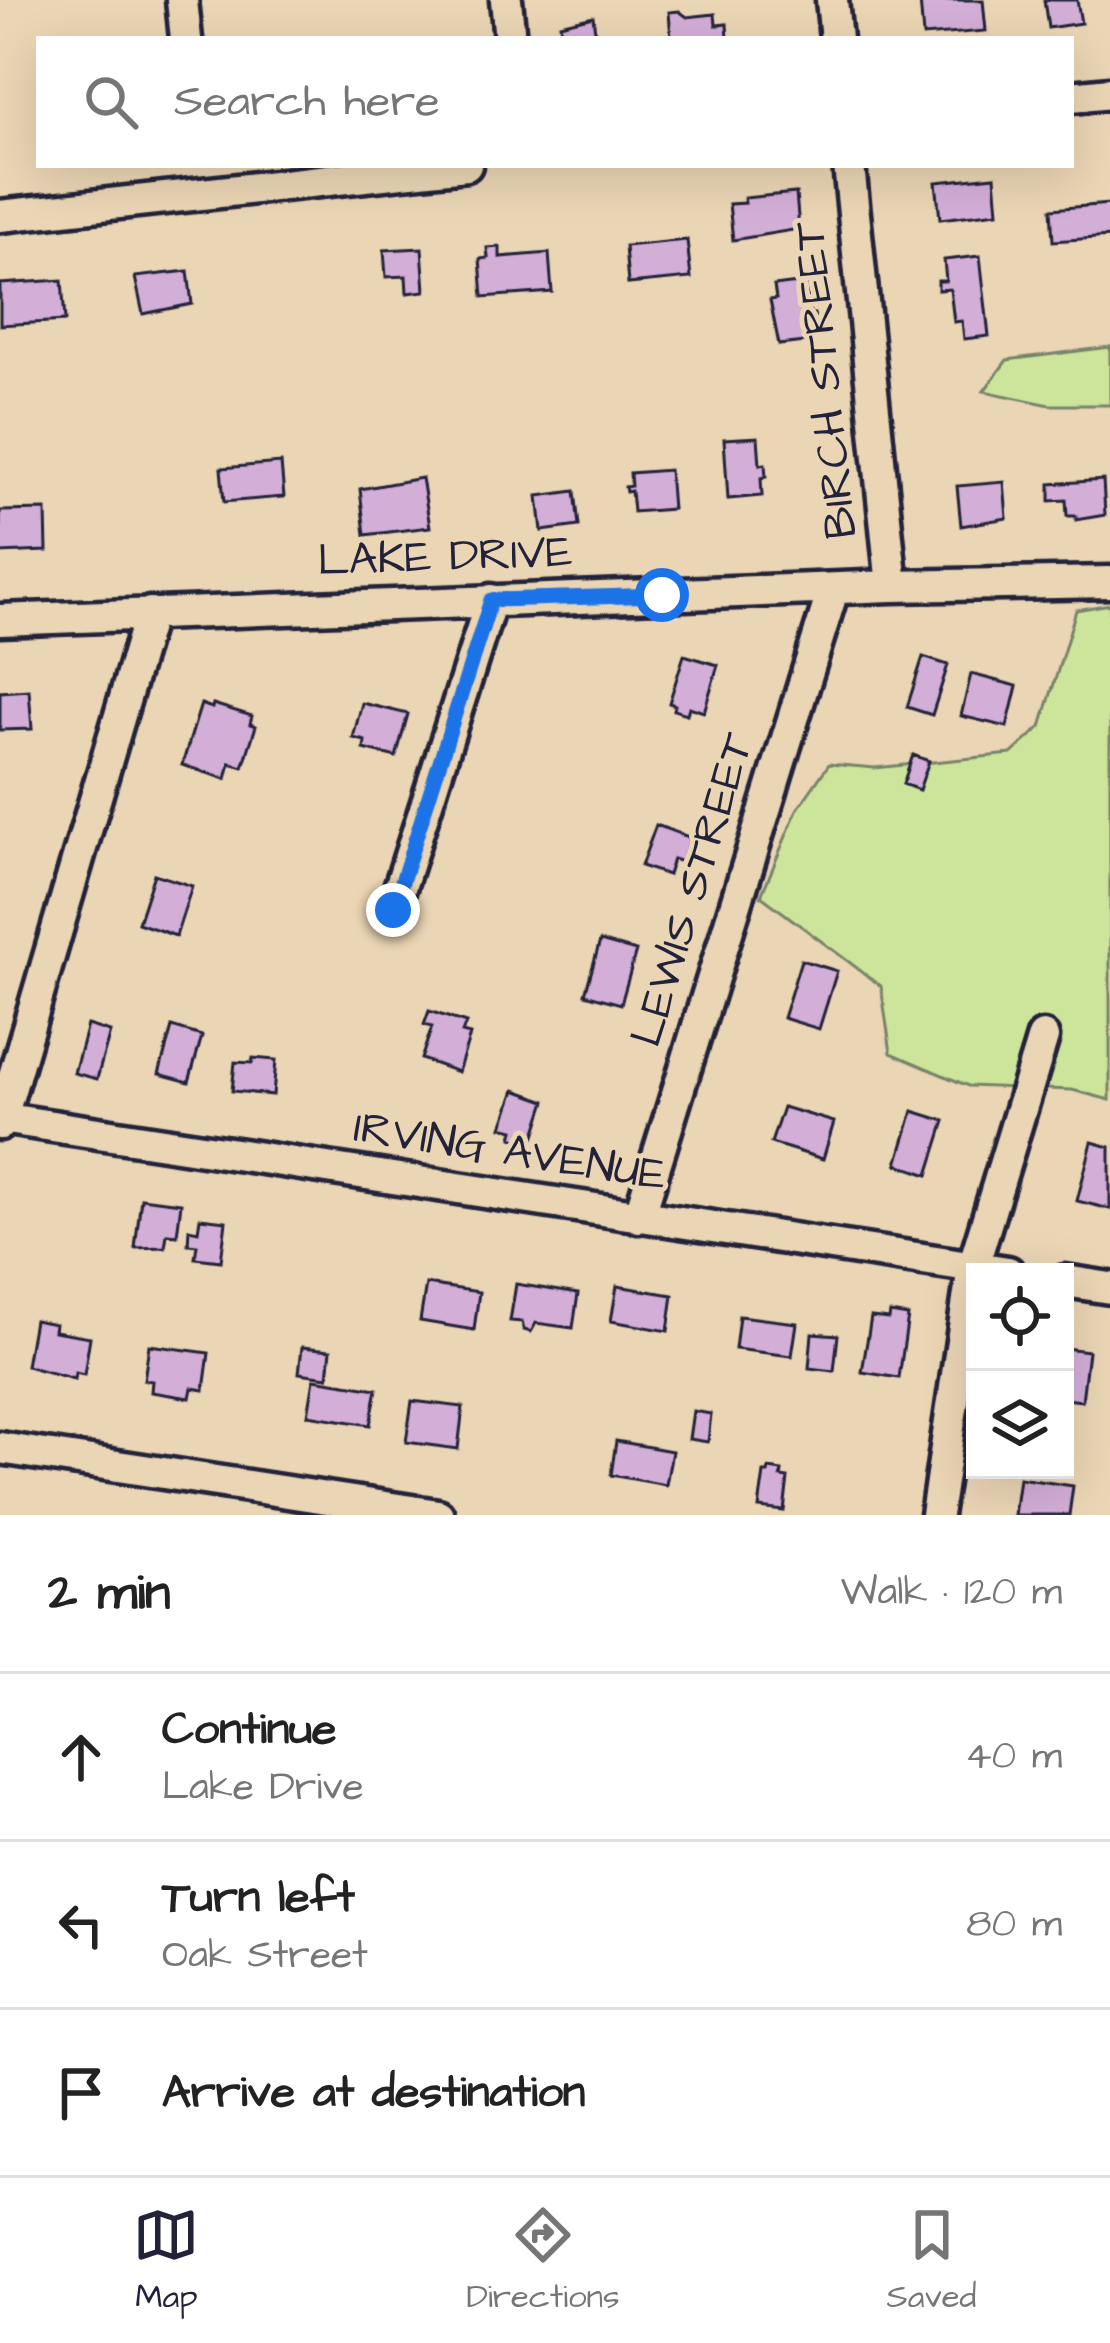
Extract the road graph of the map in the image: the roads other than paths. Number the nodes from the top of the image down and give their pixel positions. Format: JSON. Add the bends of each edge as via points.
{"nodes":[{"id":1,"x":182,"y":0,"type":"edge"},
{"id":2,"x":506,"y":0,"type":"edge"},
{"id":3,"x":832,"y":0,"type":"edge"},
{"id":4,"x":186,"y":36,"type":"edge"},
{"id":5,"x":510,"y":36,"type":"edge"},
{"id":6,"x":836,"y":36,"type":"edge"},
{"id":7,"x":1110,"y":93,"type":"edge"},
{"id":8,"x":1074,"y":98,"type":"edge"},
{"id":9,"x":409,"y":168,"type":"edge"},
{"id":10,"x":849,"y":168,"type":"edge"},
{"id":11,"x":200,"y":179,"type":"edge"},
{"id":12,"x":0,"y":216,"type":"edge"},
{"id":13,"x":1110,"y":581,"type":"edge"},
{"id":14,"x":892,"y":586,"type":"junction"},
{"id":15,"x":833,"y":590,"type":"junction"},
{"id":16,"x":491,"y":600,"type":"junction"},
{"id":17,"x":150,"y":613,"type":"junction"},
{"id":18,"x":0,"y":620,"type":"edge"},
{"id":19,"x":393,"y":910,"type":"dead end"},
{"id":20,"x":1043,"y":1037,"type":"dead end"},
{"id":21,"x":0,"y":1120,"type":"edge"},
{"id":22,"x":639,"y":1217,"type":"junction"},
{"id":23,"x":975,"y":1263,"type":"edge"},
{"id":24,"x":966,"y":1266,"type":"edge"},
{"id":25,"x":1074,"y":1282,"type":"edge"},
{"id":26,"x":1110,"y":1288,"type":"edge"},
{"id":27,"x":966,"y":1319,"type":"edge"},
{"id":28,"x":0,"y":1448,"type":"edge"},
{"id":29,"x":438,"y":1515,"type":"edge"},
{"id":30,"x":936,"y":1515,"type":"edge"}],
"edges":[{"from":1,"to":4,"type":"street"},
{"from":2,"to":5,"type":"street"},
{"from":3,"to":6,"type":"street"},
{"from":7,"to":8,"type":"street"},
{"from":9,"to":11,"type":"street"},
{"from":10,"to":14,"type":"street","name":"BIRCH STREET"},
{"from":11,"to":12,"type":"street"},
{"from":13,"to":14,"type":"street","name":"LAKE DRIVE"},
{"from":14,"to":15,"type":"street","name":"LAKE DRIVE"},
{"from":15,"to":16,"type":"street","name":"LAKE DRIVE"},
{"from":15,"to":22,"type":"street","name":"LEWIS STREET"},
{"from":16,"to":17,"type":"street","name":"LAKE DRIVE"},
{"from":16,"to":19,"type":"street"},
{"from":17,"to":18,"type":"street","name":"LAKE DRIVE"},
{"from":17,"to":21,"type":"street"},
{"from":20,"to":23,"type":"street"},
{"from":21,"to":22,"type":"street","name":"IRVING AVENUE"},
{"from":22,"to":24,"type":"street","name":"IRVING AVENUE"},
{"from":25,"to":26,"type":"street"},
{"from":27,"to":30,"type":"street"},
{"from":28,"to":29,"type":"street"}]}
